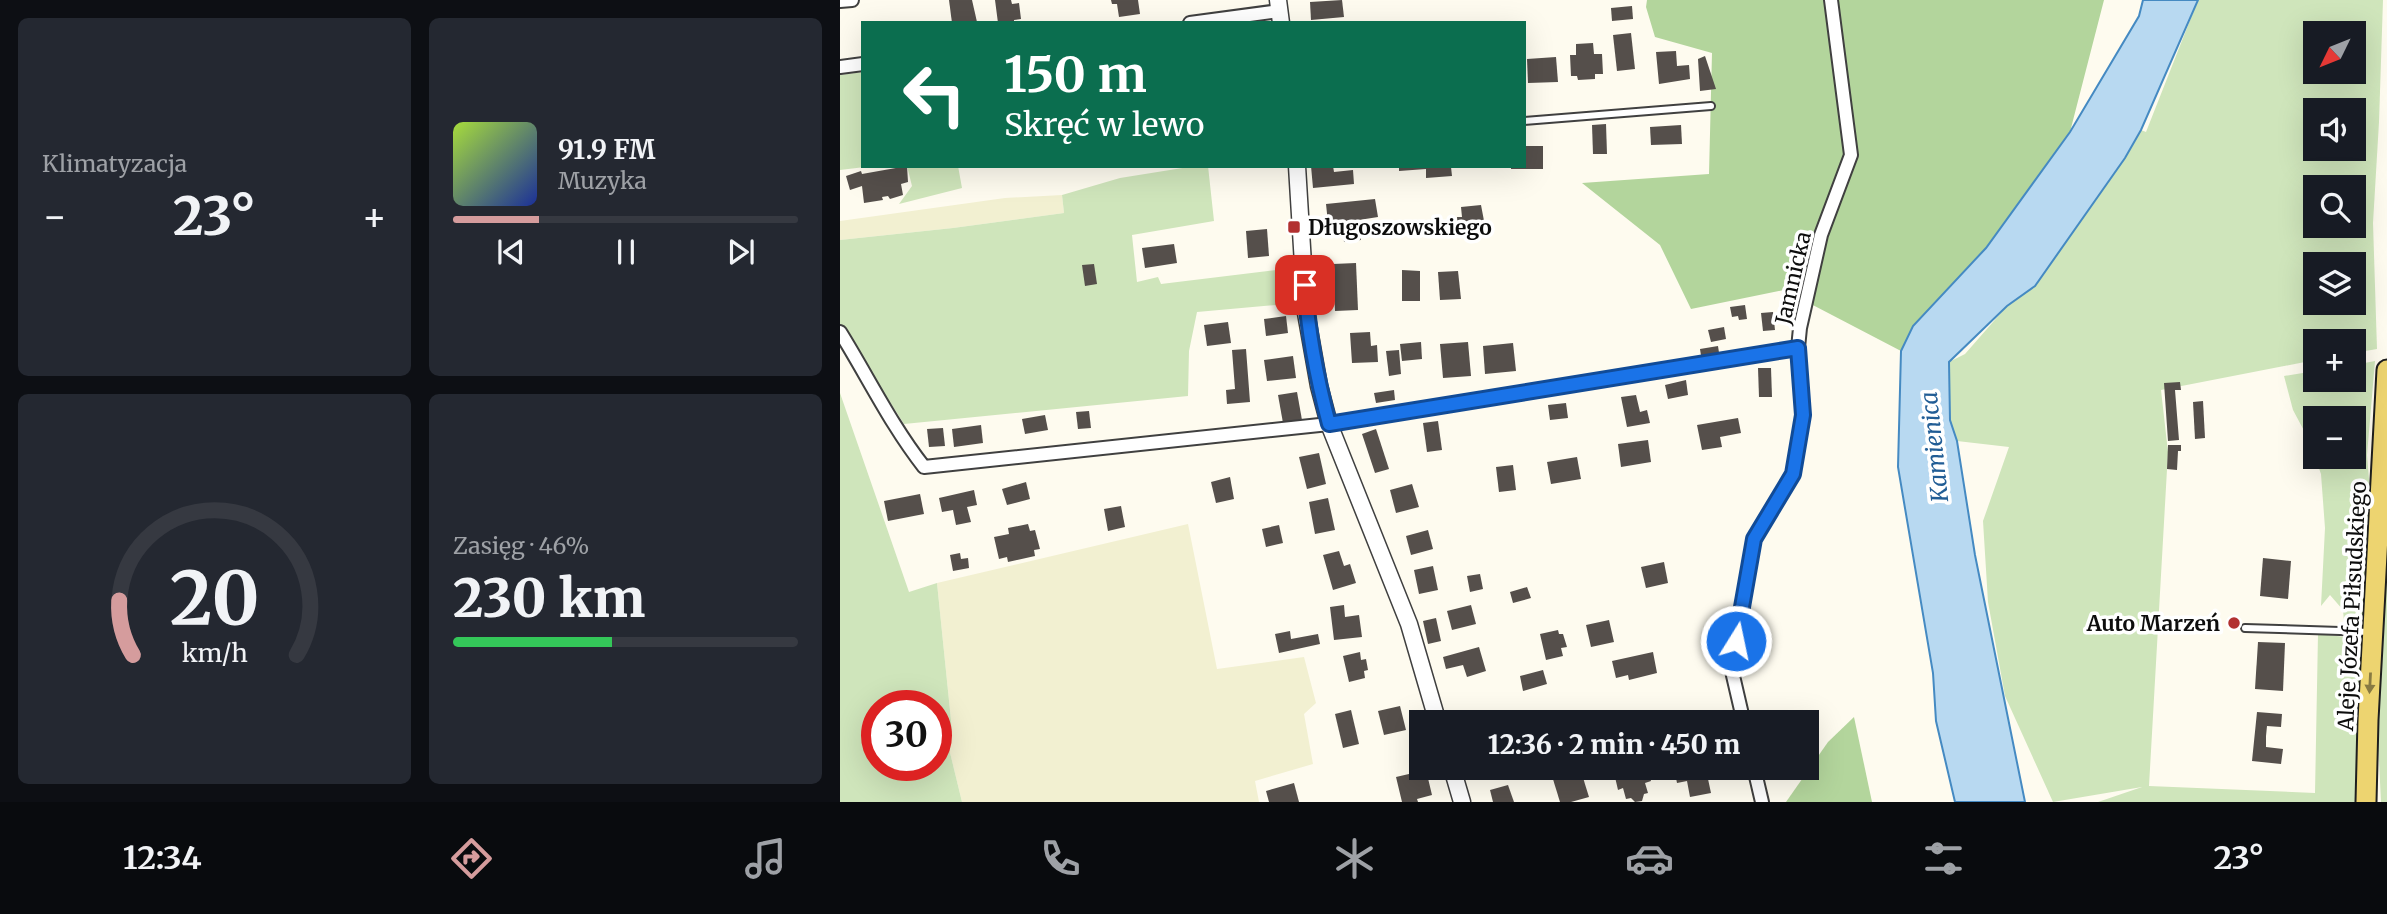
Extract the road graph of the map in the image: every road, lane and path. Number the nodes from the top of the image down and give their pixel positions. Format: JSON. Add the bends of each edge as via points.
{"nodes":[{"id":1,"x":852,"y":0,"type":"edge"},
{"id":2,"x":1831,"y":0,"type":"edge"},
{"id":3,"x":840,"y":1,"type":"edge"},
{"id":4,"x":1279,"y":11,"type":"edge"},
{"id":5,"x":1205,"y":21,"type":"edge"},
{"id":6,"x":861,"y":64,"type":"edge"},
{"id":7,"x":840,"y":67,"type":"edge"},
{"id":8,"x":1710,"y":106,"type":"dead end"},
{"id":9,"x":1526,"y":121,"type":"edge"},
{"id":10,"x":1297,"y":168,"type":"edge"},
{"id":11,"x":840,"y":332,"type":"edge"},
{"id":12,"x":1798,"y":348,"type":"junction"},
{"id":13,"x":2387,"y":370,"type":"edge"},
{"id":14,"x":1329,"y":424,"type":"junction"},
{"id":15,"x":2245,"y":628,"type":"dead end"},
{"id":16,"x":2373,"y":632,"type":"junction"},
{"id":17,"x":1434,"y":710,"type":"edge"},
{"id":18,"x":1741,"y":710,"type":"edge"},
{"id":19,"x":1456,"y":780,"type":"edge"},
{"id":20,"x":1757,"y":780,"type":"edge"},
{"id":21,"x":1462,"y":802,"type":"edge"},
{"id":22,"x":1762,"y":802,"type":"edge"},
{"id":23,"x":2366,"y":802,"type":"edge"}],
"edges":[{"from":1,"to":3,"type":"street"},
{"from":2,"to":12,"type":"street","name":"Jamnicka","via":[[1851,155],[1821,235]]},
{"from":4,"to":5,"type":"street"},
{"from":6,"to":7,"type":"street"},
{"from":8,"to":9,"type":"lane"},
{"from":10,"to":14,"type":"street","via":[[1307,313]]},
{"from":11,"to":14,"type":"street","via":[[924,467]]},
{"from":12,"to":14,"type":"lane"},
{"from":12,"to":18,"type":"street","name":"Jamnicka","via":[[1803,415],[1793,474],[1754,539],[1731,667]]},
{"from":13,"to":16,"type":"main road","name":"Aleje Józefa Piłsudskiego"},
{"from":14,"to":17,"type":"street","via":[[1409,624]]},
{"from":15,"to":16,"type":"lane"},
{"from":16,"to":23,"type":"main road","name":"Aleje Józefa Piłsudskiego","one_way":true},
{"from":19,"to":21,"type":"street"},
{"from":20,"to":22,"type":"street"}]}
